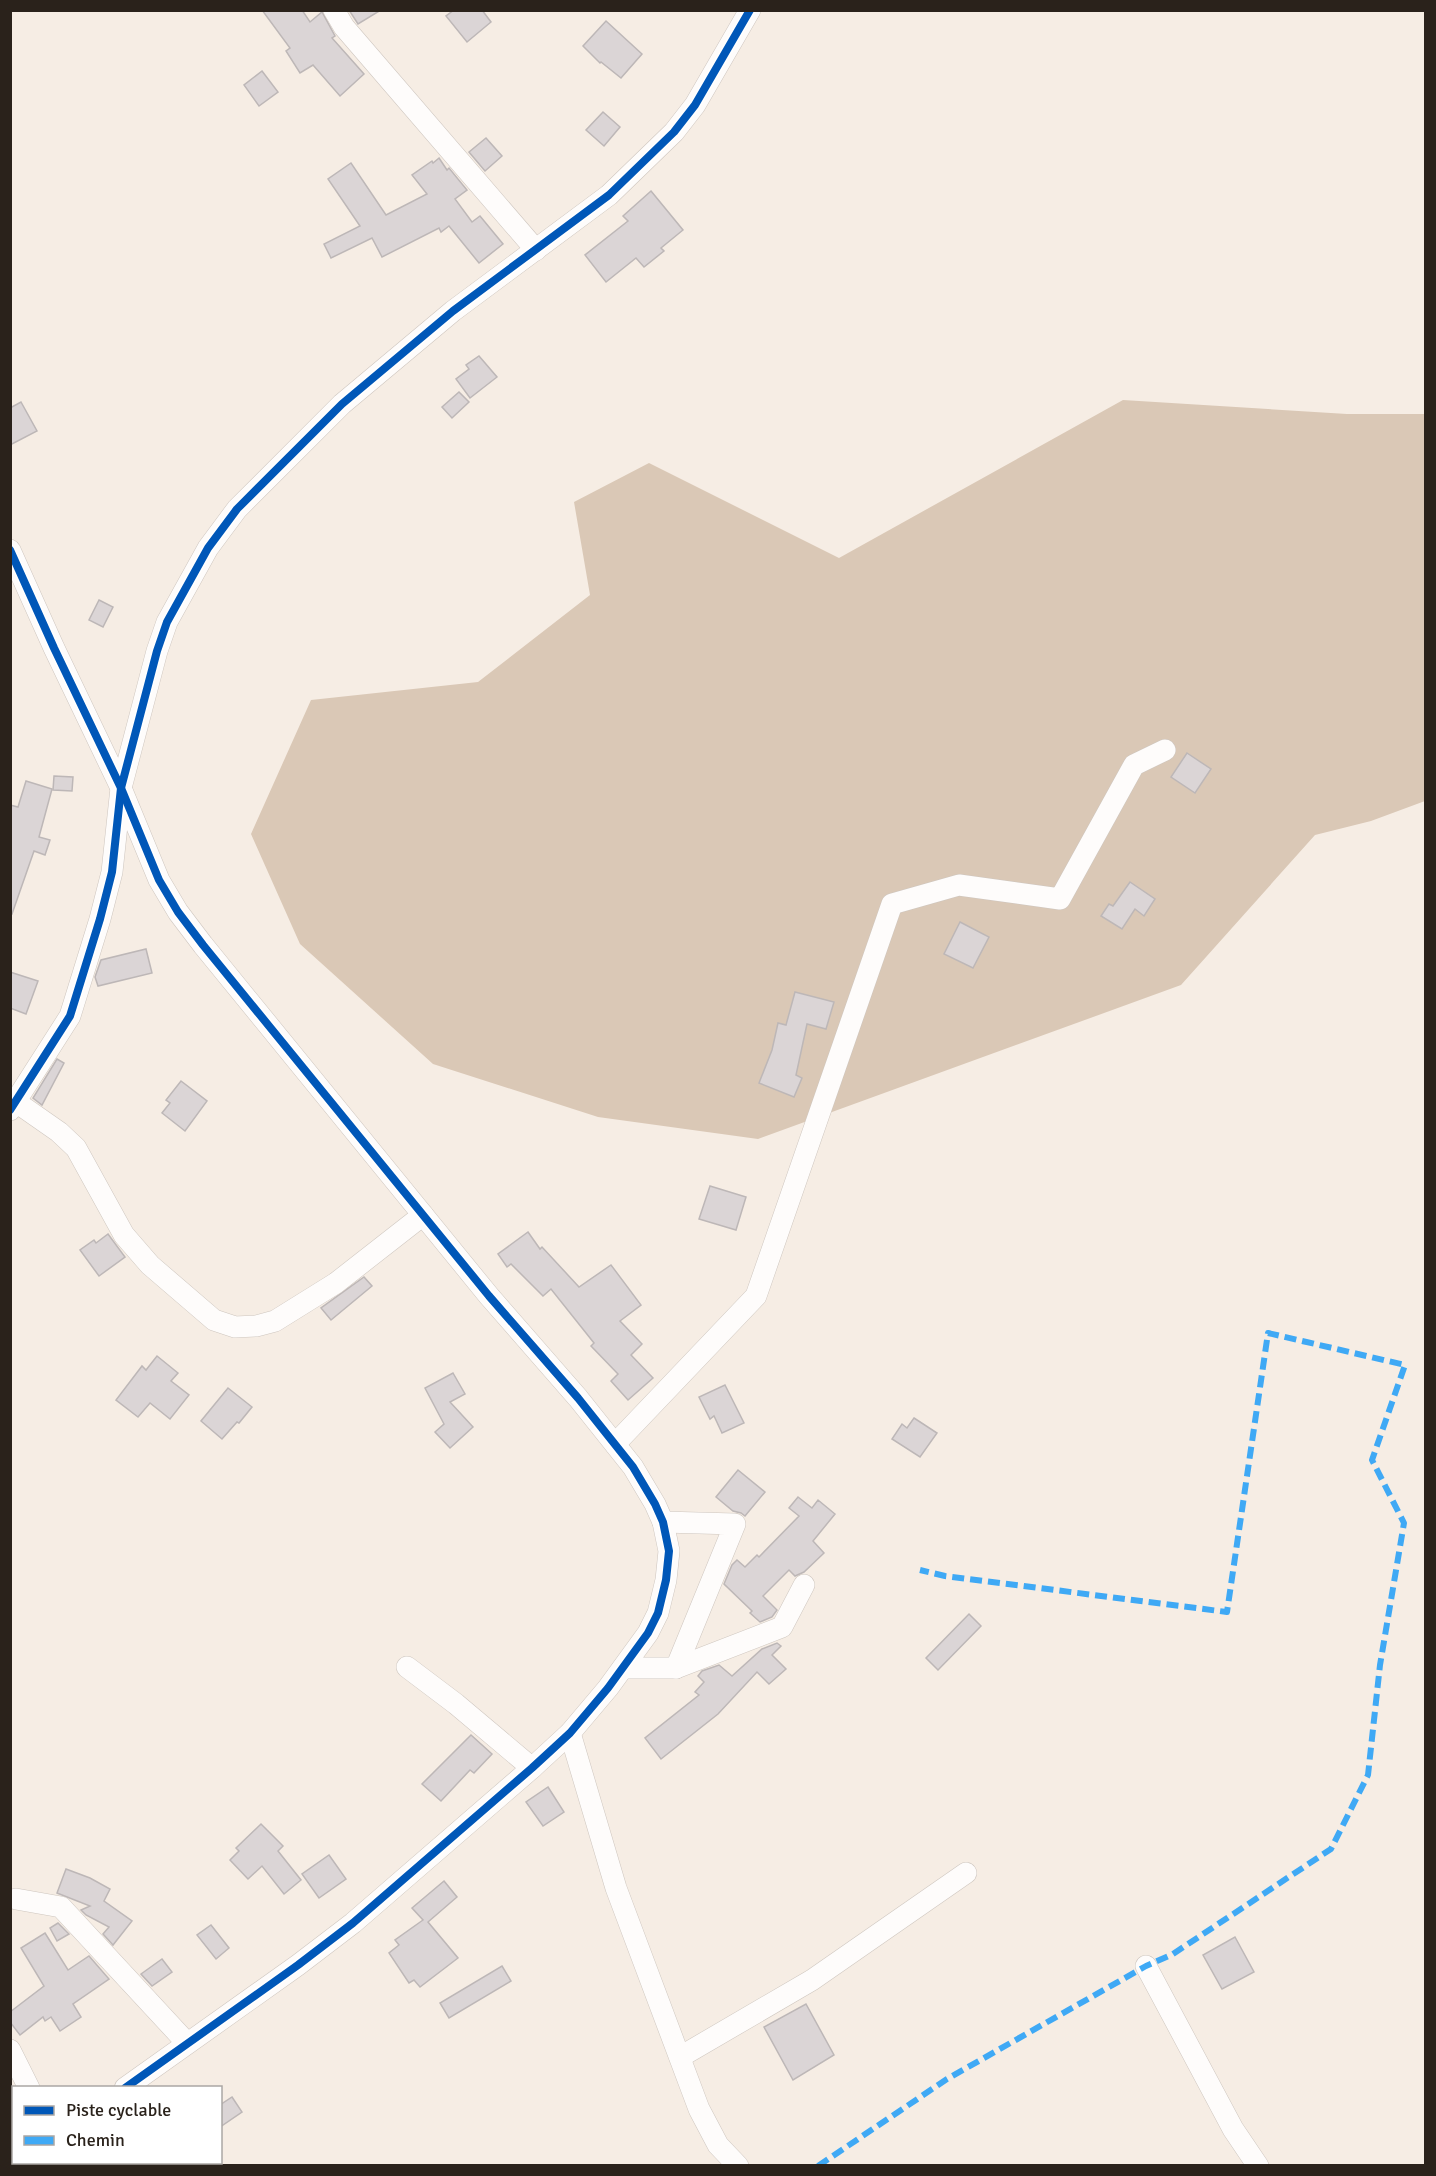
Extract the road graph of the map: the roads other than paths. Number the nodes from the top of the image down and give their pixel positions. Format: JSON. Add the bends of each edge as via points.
{"nodes":[{"id":1,"x":334,"y":10,"type":"edge"},
{"id":2,"x":750,"y":10,"type":"edge"},
{"id":3,"x":536,"y":250,"type":"junction"},
{"id":4,"x":10,"y":550,"type":"edge"},
{"id":5,"x":1165,"y":750,"type":"dead end"},
{"id":6,"x":121,"y":788,"type":"junction"},
{"id":7,"x":13,"y":1106,"type":"edge"},
{"id":8,"x":423,"y":1215,"type":"junction"},
{"id":9,"x":615,"y":1444,"type":"junction"},
{"id":10,"x":663,"y":1522,"type":"junction"},
{"id":11,"x":804,"y":1585,"type":"dead end"},
{"id":12,"x":407,"y":1667,"type":"dead end"},
{"id":13,"x":623,"y":1668,"type":"junction"},
{"id":14,"x":676,"y":1668,"type":"junction"},
{"id":15,"x":570,"y":1733,"type":"junction"},
{"id":16,"x":532,"y":1768,"type":"junction"},
{"id":17,"x":966,"y":1873,"type":"dead end"},
{"id":18,"x":16,"y":1899,"type":"dead end"},
{"id":19,"x":1146,"y":1966,"type":"dead end"},
{"id":20,"x":187,"y":2043,"type":"junction"},
{"id":21,"x":10,"y":2050,"type":"edge"},
{"id":22,"x":680,"y":2057,"type":"junction"},
{"id":23,"x":28,"y":2086,"type":"edge"},
{"id":24,"x":128,"y":2086,"type":"edge"},
{"id":25,"x":738,"y":2166,"type":"edge"},
{"id":26,"x":1258,"y":2166,"type":"edge"}],
"edges":[{"from":1,"to":3,"type":"street","via":[[344,27]]},
{"from":2,"to":3,"type":"street","via":[[695,105],[674,132],[609,195]]},
{"from":3,"to":6,"type":"street","via":[[453,311],[342,405],[237,509],[208,548],[166,622]]},
{"from":4,"to":6,"type":"street"},
{"from":5,"to":9,"type":"street","via":[[1134,765],[1060,899],[958,885],[892,904],[756,1296]]},
{"from":6,"to":7,"type":"street","via":[[111,872],[70,1016]]},
{"from":6,"to":8,"type":"street","via":[[159,880],[178,912]]},
{"from":7,"to":8,"type":"street","via":[[68,1139],[124,1235],[150,1265],[214,1320],[235,1327],[275,1321],[336,1283]]},
{"from":8,"to":9,"type":"street"},
{"from":9,"to":10,"type":"street","via":[[633,1467]]},
{"from":10,"to":13,"type":"street","via":[[669,1551],[658,1613]]},
{"from":10,"to":14,"type":"street","via":[[735,1524]]},
{"from":11,"to":14,"type":"street","via":[[782,1627]]},
{"from":12,"to":16,"type":"street"},
{"from":13,"to":14,"type":"street"},
{"from":13,"to":15,"type":"street"},
{"from":15,"to":16,"type":"street"},
{"from":15,"to":22,"type":"street","via":[[616,1888]]},
{"from":16,"to":20,"type":"street","via":[[353,1923]]},
{"from":17,"to":22,"type":"street","via":[[812,1980]]},
{"from":18,"to":20,"type":"street","via":[[62,1907]]},
{"from":19,"to":26,"type":"street","via":[[1233,2129]]},
{"from":20,"to":24,"type":"street"},
{"from":21,"to":23,"type":"street"},
{"from":22,"to":25,"type":"street","via":[[699,2109],[718,2145]]}]}
